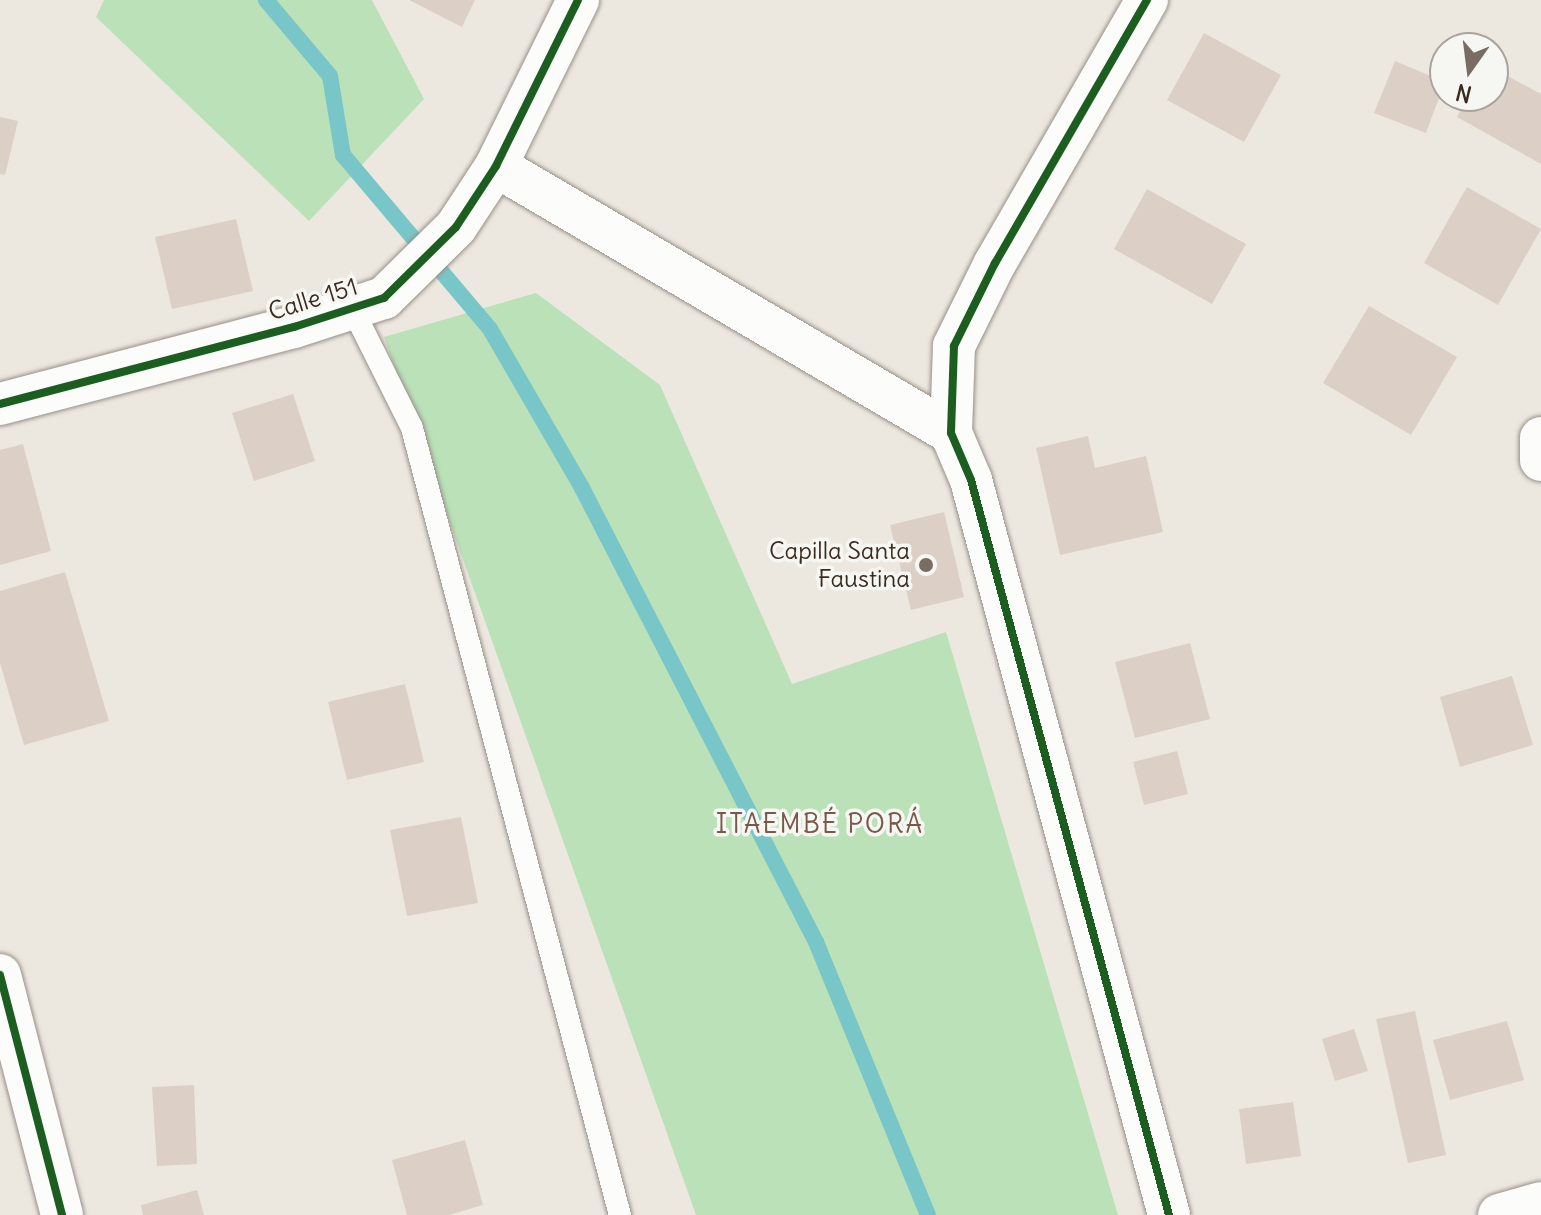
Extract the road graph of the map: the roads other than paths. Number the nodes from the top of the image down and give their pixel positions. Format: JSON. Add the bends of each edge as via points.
{"nodes":[{"id":1,"x":578,"y":0,"type":"edge"},
{"id":2,"x":1147,"y":0,"type":"edge"},
{"id":3,"x":496,"y":166,"type":"junction"},
{"id":4,"x":368,"y":303,"type":"junction"},
{"id":5,"x":0,"y":404,"type":"edge"},
{"id":6,"x":951,"y":433,"type":"junction"},
{"id":7,"x":1541,"y":438,"type":"edge"},
{"id":8,"x":1541,"y":460,"type":"edge"},
{"id":9,"x":0,"y":975,"type":"edge"},
{"id":10,"x":1541,"y":1203,"type":"edge"},
{"id":11,"x":62,"y":1215,"type":"edge"},
{"id":12,"x":620,"y":1215,"type":"edge"},
{"id":13,"x":1169,"y":1215,"type":"edge"},
{"id":14,"x":1499,"y":1215,"type":"edge"}],
"edges":[{"from":1,"to":3,"type":"street","name":"Calle 151"},
{"from":2,"to":6,"type":"street","via":[[995,263],[954,346]]},
{"from":3,"to":4,"type":"street","name":"Calle 151","via":[[456,227]]},
{"from":3,"to":6,"type":"street"},
{"from":4,"to":5,"type":"street","name":"Calle 151"},
{"from":4,"to":12,"type":"lane","via":[[412,428]]},
{"from":6,"to":13,"type":"street","via":[[971,480]]},
{"from":7,"to":8,"type":"street"},
{"from":9,"to":11,"type":"street"},
{"from":10,"to":14,"type":"street"}]}
